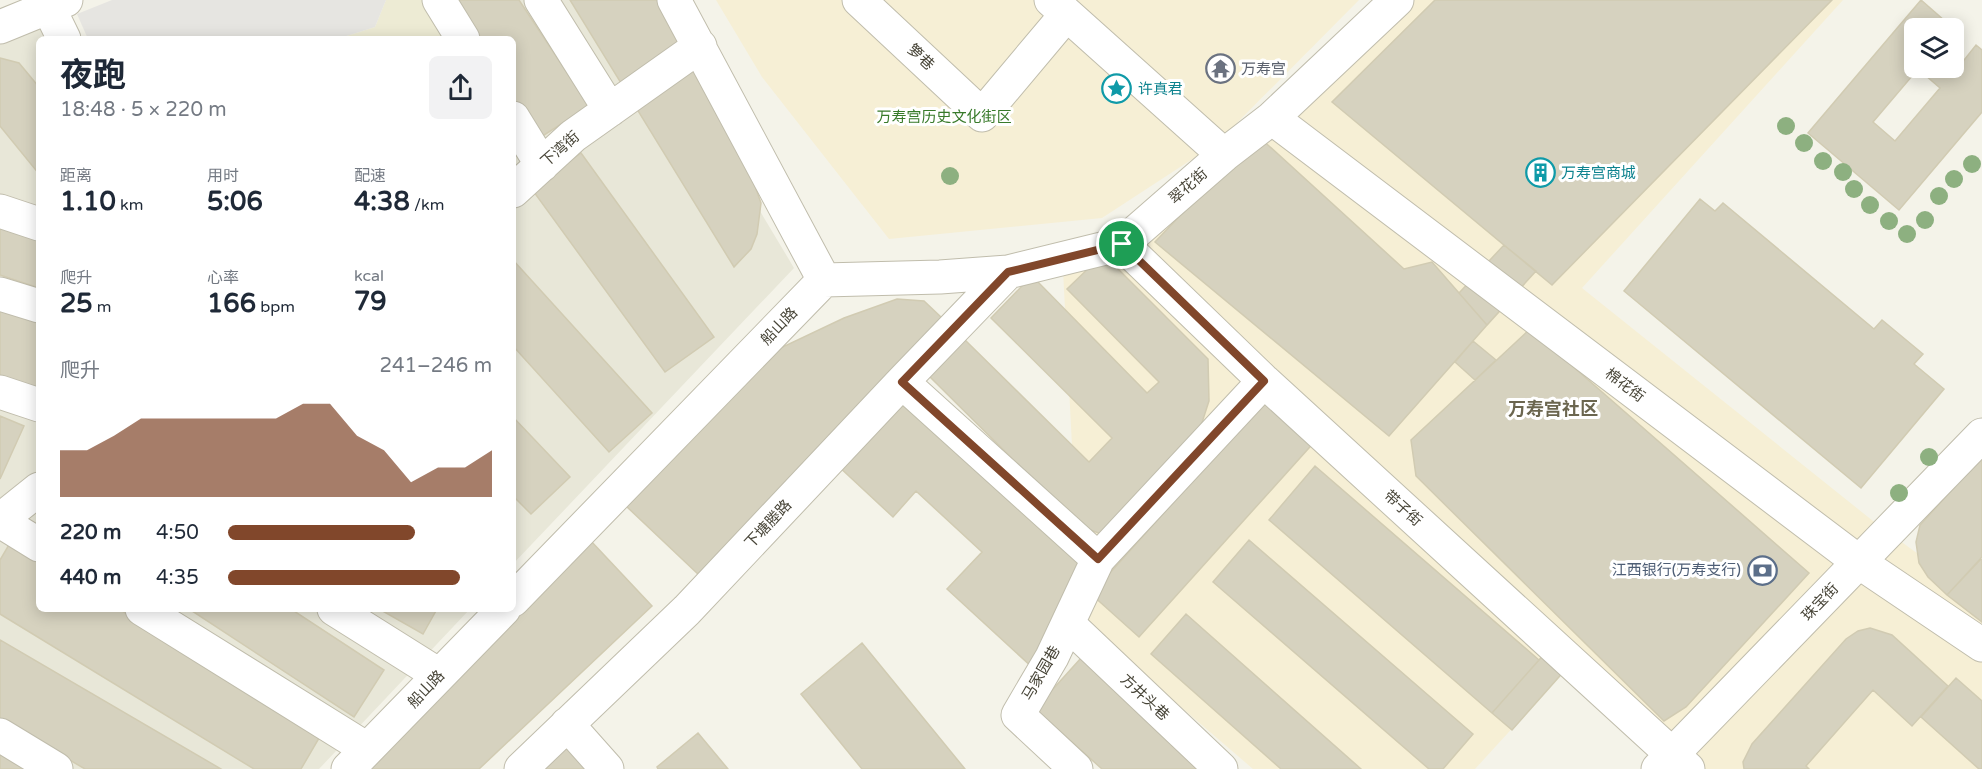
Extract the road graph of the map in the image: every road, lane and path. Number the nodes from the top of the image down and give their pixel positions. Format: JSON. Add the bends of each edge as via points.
{"nodes":[{"id":1,"x":439,"y":0,"type":"edge"},
{"id":2,"x":541,"y":0,"type":"edge"},
{"id":3,"x":674,"y":0,"type":"edge"},
{"id":4,"x":859,"y":0,"type":"edge"},
{"id":5,"x":1398,"y":0,"type":"edge"},
{"id":6,"x":53,"y":3,"type":"edge"},
{"id":7,"x":1058,"y":8,"type":"edge"},
{"id":8,"x":0,"y":27,"type":"edge"},
{"id":9,"x":63,"y":36,"type":"edge"},
{"id":10,"x":461,"y":36,"type":"edge"},
{"id":11,"x":700,"y":46,"type":"junction"},
{"id":12,"x":610,"y":110,"type":"junction"},
{"id":13,"x":1272,"y":118,"type":"junction"},
{"id":14,"x":516,"y":123,"type":"edge"},
{"id":15,"x":1224,"y":155,"type":"junction"},
{"id":16,"x":542,"y":165,"type":"junction"},
{"id":17,"x":516,"y":188,"type":"edge"},
{"id":18,"x":0,"y":211,"type":"edge"},
{"id":19,"x":36,"y":223,"type":"edge"},
{"id":20,"x":1122,"y":244,"type":"junction"},
{"id":21,"x":1008,"y":272,"type":"junction"},
{"id":22,"x":824,"y":280,"type":"junction"},
{"id":23,"x":0,"y":294,"type":"edge"},
{"id":24,"x":36,"y":305,"type":"edge"},
{"id":25,"x":1264,"y":381,"type":"junction"},
{"id":26,"x":902,"y":382,"type":"junction"},
{"id":27,"x":0,"y":392,"type":"edge"},
{"id":28,"x":36,"y":404,"type":"edge"},
{"id":29,"x":1982,"y":435,"type":"edge"},
{"id":30,"x":36,"y":491,"type":"edge"},
{"id":31,"x":0,"y":521,"type":"edge"},
{"id":32,"x":36,"y":543,"type":"edge"},
{"id":33,"x":1098,"y":559,"type":"junction"},
{"id":34,"x":1859,"y":562,"type":"junction"},
{"id":35,"x":516,"y":597,"type":"edge"},
{"id":36,"x":146,"y":612,"type":"edge"},
{"id":37,"x":339,"y":612,"type":"edge"},
{"id":38,"x":501,"y":612,"type":"edge"},
{"id":39,"x":1068,"y":624,"type":"junction"},
{"id":40,"x":1982,"y":645,"type":"edge"},
{"id":41,"x":440,"y":675,"type":"junction"},
{"id":42,"x":567,"y":724,"type":"junction"},
{"id":43,"x":0,"y":735,"type":"edge"},
{"id":44,"x":358,"y":759,"type":"edge"},
{"id":45,"x":1673,"y":764,"type":"edge"},
{"id":46,"x":56,"y":769,"type":"edge"},
{"id":47,"x":520,"y":769,"type":"edge"},
{"id":48,"x":607,"y":769,"type":"edge"},
{"id":49,"x":1076,"y":769,"type":"edge"},
{"id":50,"x":1221,"y":769,"type":"edge"}],
"edges":[{"from":1,"to":10,"type":"street"},
{"from":2,"to":12,"type":"street"},
{"from":3,"to":11,"type":"street"},
{"from":4,"to":7,"type":"street","name":"箩巷","via":[[982,115]]},
{"from":5,"to":13,"type":"street","name":"翠花街"},
{"from":6,"to":8,"type":"street"},
{"from":6,"to":9,"type":"street"},
{"from":7,"to":15,"type":"street"},
{"from":11,"to":12,"type":"street","name":"下湾街"},
{"from":11,"to":22,"type":"street"},
{"from":12,"to":16,"type":"street","name":"下湾街","via":[[573,136]]},
{"from":13,"to":15,"type":"street","name":"翠花街"},
{"from":13,"to":34,"type":"street","name":"棉花街"},
{"from":14,"to":16,"type":"street"},
{"from":15,"to":20,"type":"street","name":"翠花街"},
{"from":16,"to":17,"type":"street","name":"下湾街"},
{"from":18,"to":19,"type":"street"},
{"from":20,"to":21,"type":"street","name":"翠花街"},
{"from":20,"to":25,"type":"street","name":"带子街"},
{"from":21,"to":22,"type":"street","name":"翠花街","via":[[939,267]]},
{"from":21,"to":26,"type":"street","name":"下塘塍路"},
{"from":22,"to":35,"type":"street","name":"船山路"},
{"from":23,"to":24,"type":"street"},
{"from":25,"to":33,"type":"street","name":"马家园巷"},
{"from":25,"to":45,"type":"street","name":"带子街"},
{"from":26,"to":33,"type":"street"},
{"from":26,"to":42,"type":"street","name":"下塘塍路","via":[[687,610]]},
{"from":27,"to":28,"type":"street"},
{"from":29,"to":34,"type":"street","name":"珠宝街"},
{"from":30,"to":31,"type":"street"},
{"from":31,"to":32,"type":"street"},
{"from":33,"to":39,"type":"street","name":"马家园巷"},
{"from":34,"to":40,"type":"street","name":"棉花街"},
{"from":34,"to":45,"type":"street","name":"珠宝街"},
{"from":36,"to":44,"type":"street"},
{"from":37,"to":41,"type":"street"},
{"from":38,"to":41,"type":"street","name":"船山路"},
{"from":39,"to":49,"type":"street","name":"马家园巷","via":[[1018,715]]},
{"from":39,"to":50,"type":"street","name":"方井头巷"},
{"from":41,"to":44,"type":"street","name":"船山路"},
{"from":42,"to":47,"type":"street","name":"下塘塍路"},
{"from":42,"to":48,"type":"street"},
{"from":43,"to":46,"type":"street"}]}
